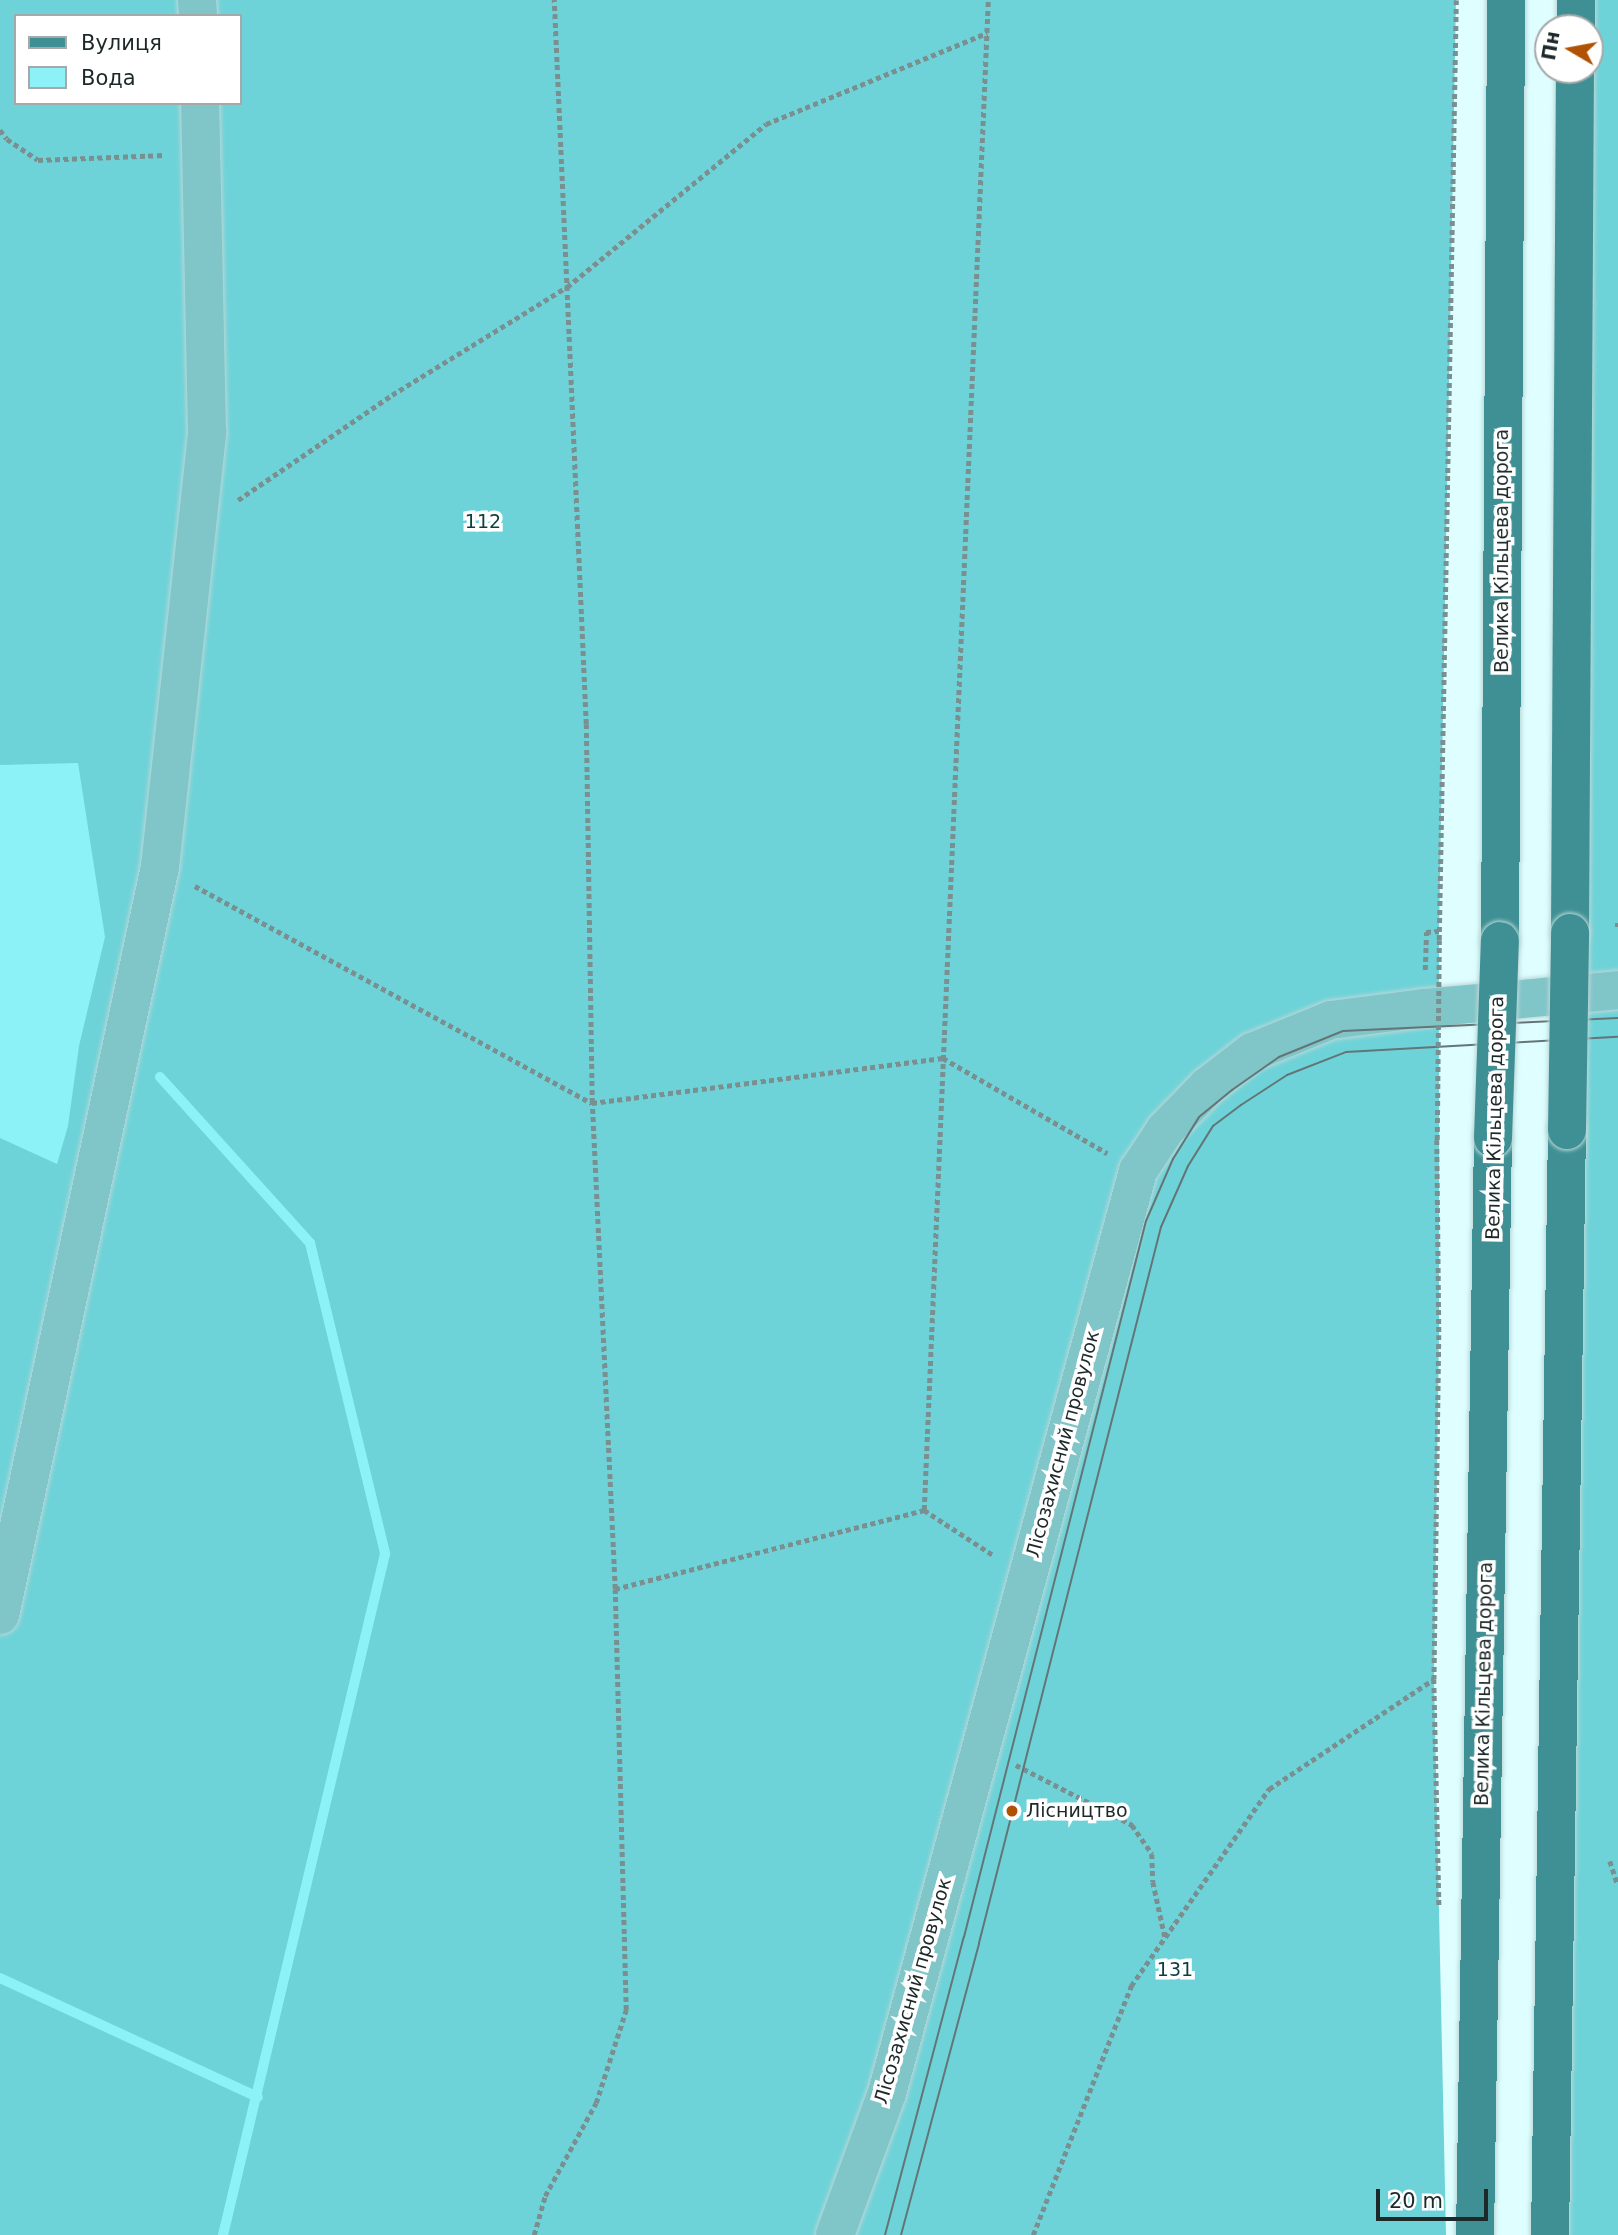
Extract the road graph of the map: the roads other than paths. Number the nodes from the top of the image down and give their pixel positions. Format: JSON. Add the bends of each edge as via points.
{"nodes":[{"id":1,"x":1506,"y":0,"type":"edge"},
{"id":2,"x":1575,"y":84,"type":"edge"},
{"id":3,"x":200,"y":105,"type":"edge"},
{"id":4,"x":1618,"y":990,"type":"edge"},
{"id":5,"x":0,"y":1615,"type":"edge"},
{"id":6,"x":835,"y":2235,"type":"edge"},
{"id":7,"x":1475,"y":2235,"type":"edge"},
{"id":8,"x":1550,"y":2235,"type":"edge"}],
"edges":[{"from":1,"to":7,"type":"main road","name":"Велика Кільцева дорога","bridge":true,"via":[[1500,940]]},
{"from":2,"to":8,"type":"main road","bridge":true,"via":[[1570,933]]},
{"from":3,"to":5,"type":"street","via":[[207,432],[160,867]]},
{"from":4,"to":6,"type":"street","name":"Лісозахисний провулок","via":[[1331,1020],[1252,1052],[1208,1086],[1165,1130],[1138,1171],[887,2093]]}]}
